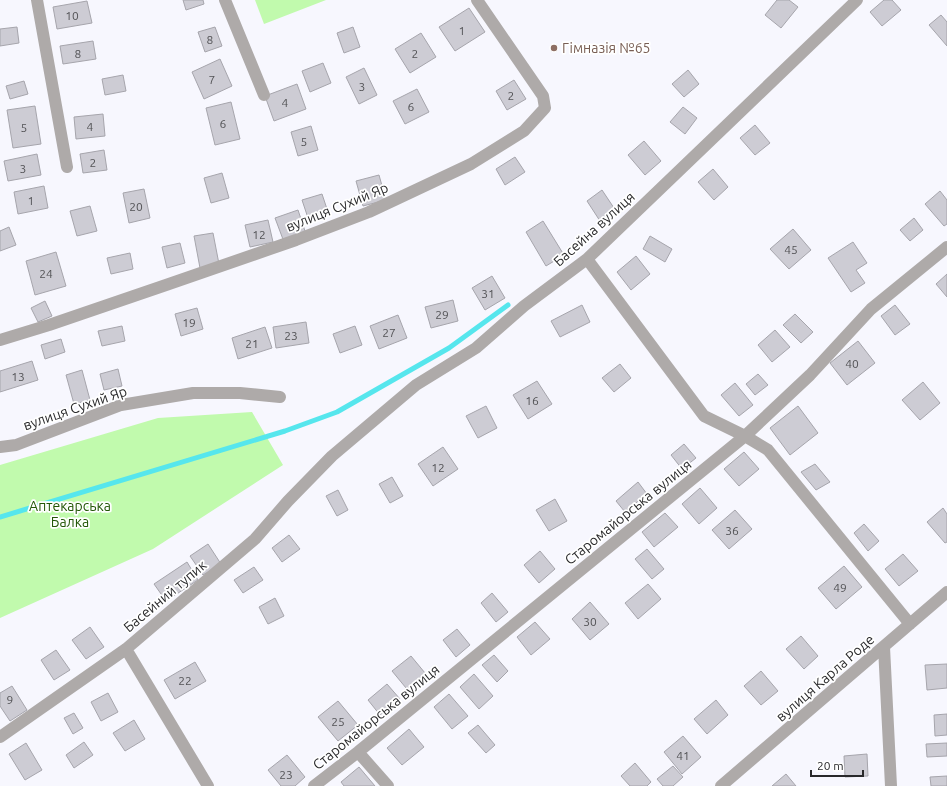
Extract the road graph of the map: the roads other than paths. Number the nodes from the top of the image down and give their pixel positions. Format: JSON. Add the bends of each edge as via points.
{"nodes":[{"id":1,"x":37,"y":0,"type":"edge"},
{"id":2,"x":225,"y":0,"type":"edge"},
{"id":3,"x":477,"y":0,"type":"edge"},
{"id":4,"x":857,"y":0,"type":"edge"},
{"id":5,"x":264,"y":95,"type":"dead end"},
{"id":6,"x":67,"y":167,"type":"dead end"},
{"id":7,"x":947,"y":247,"type":"edge"},
{"id":8,"x":587,"y":259,"type":"junction"},
{"id":9,"x":0,"y":340,"type":"edge"},
{"id":10,"x":280,"y":397,"type":"dead end"},
{"id":11,"x":745,"y":436,"type":"junction"},
{"id":12,"x":0,"y":447,"type":"edge"},
{"id":13,"x":332,"y":456,"type":"joint"},
{"id":14,"x":947,"y":592,"type":"edge"},
{"id":15,"x":910,"y":624,"type":"junction"},
{"id":16,"x":884,"y":647,"type":"junction"},
{"id":17,"x":126,"y":649,"type":"junction"},
{"id":18,"x":0,"y":737,"type":"edge"},
{"id":19,"x":358,"y":752,"type":"junction"},
{"id":20,"x":208,"y":786,"type":"edge"},
{"id":21,"x":314,"y":786,"type":"edge"},
{"id":22,"x":388,"y":786,"type":"edge"},
{"id":23,"x":721,"y":786,"type":"edge"},
{"id":24,"x":891,"y":786,"type":"edge"}],
"edges":[{"from":1,"to":6,"type":"street"},
{"from":2,"to":5,"type":"street"},
{"from":3,"to":9,"type":"street","name":"вулиця Сухий Яр","via":[[543,96],[545,108],[524,131],[471,164],[369,212],[173,283]]},
{"from":4,"to":8,"type":"street","name":"Басейна вулиця"},
{"from":7,"to":11,"type":"street","name":"Старомайорська вулиця","via":[[871,310],[810,375]]},
{"from":8,"to":11,"type":"street","via":[[704,416]]},
{"from":8,"to":13,"type":"street","name":"Басейна вулиця","via":[[524,306],[476,348],[416,385]]},
{"from":10,"to":12,"type":"street","name":"вулиця Сухий Яр","via":[[240,393],[193,393],[122,405],[16,445]]},
{"from":11,"to":15,"type":"street","via":[[768,450]]},
{"from":11,"to":19,"type":"street","name":"Старомайорська вулиця"},
{"from":13,"to":17,"type":"street","name":"Басейний тупик","via":[[288,500],[255,539]]},
{"from":14,"to":15,"type":"street","name":"вулиця Карла Роде"},
{"from":15,"to":16,"type":"street","name":"вулиця Карла Роде"},
{"from":16,"to":23,"type":"street","name":"вулиця Карла Роде"},
{"from":16,"to":24,"type":"street"},
{"from":17,"to":18,"type":"street","name":"Басейний тупик"},
{"from":17,"to":20,"type":"street"},
{"from":19,"to":21,"type":"street","name":"Старомайорська вулиця"},
{"from":19,"to":22,"type":"street"}]}
